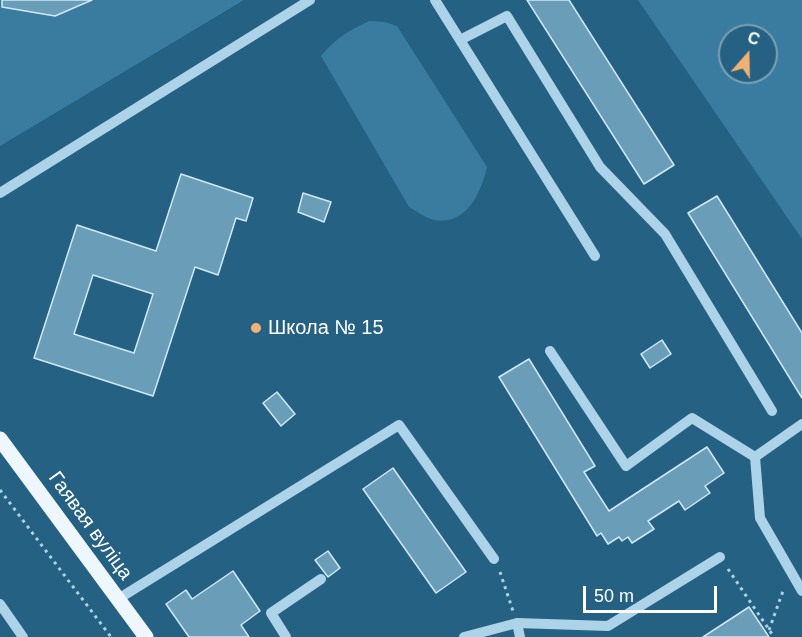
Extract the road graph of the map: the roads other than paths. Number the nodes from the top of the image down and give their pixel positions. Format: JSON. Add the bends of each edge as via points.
{"nodes":[{"id":1,"x":310,"y":0,"type":"edge"},
{"id":2,"x":435,"y":0,"type":"edge"},
{"id":3,"x":460,"y":40,"type":"junction"},
{"id":4,"x":0,"y":193,"type":"edge"},
{"id":5,"x":595,"y":256,"type":"dead end"},
{"id":6,"x":550,"y":351,"type":"dead end"},
{"id":7,"x":772,"y":411,"type":"dead end"},
{"id":8,"x":802,"y":424,"type":"edge"},
{"id":9,"x":0,"y":439,"type":"edge"},
{"id":10,"x":755,"y":457,"type":"junction"},
{"id":11,"x":720,"y":558,"type":"road end"},
{"id":12,"x":494,"y":559,"type":"road end"},
{"id":13,"x":321,"y":579,"type":"dead end"},
{"id":14,"x":802,"y":591,"type":"edge"},
{"id":15,"x":118,"y":599,"type":"junction"},
{"id":16,"x":0,"y":604,"type":"edge"},
{"id":17,"x":517,"y":623,"type":"junction"},
{"id":18,"x":23,"y":637,"type":"edge"},
{"id":19,"x":146,"y":637,"type":"edge"},
{"id":20,"x":286,"y":637,"type":"edge"},
{"id":21,"x":464,"y":637,"type":"edge"},
{"id":22,"x":520,"y":637,"type":"edge"}],
"edges":[{"from":1,"to":4,"type":"street"},
{"from":2,"to":3,"type":"street"},
{"from":3,"to":5,"type":"street"},
{"from":3,"to":7,"type":"street","via":[[507,16],[600,167],[665,234]]},
{"from":6,"to":10,"type":"street","via":[[626,466],[692,418]]},
{"from":8,"to":10,"type":"street"},
{"from":9,"to":15,"type":"main road","name":"Гаявая вуліца"},
{"from":10,"to":14,"type":"street","via":[[760,518]]},
{"from":11,"to":17,"type":"street","via":[[608,626]]},
{"from":12,"to":15,"type":"street","via":[[399,425]]},
{"from":13,"to":20,"type":"street","via":[[271,613]]},
{"from":15,"to":19,"type":"main road","name":"Гаявая вуліца"},
{"from":16,"to":18,"type":"street"},
{"from":17,"to":21,"type":"street"},
{"from":17,"to":22,"type":"street"}]}
